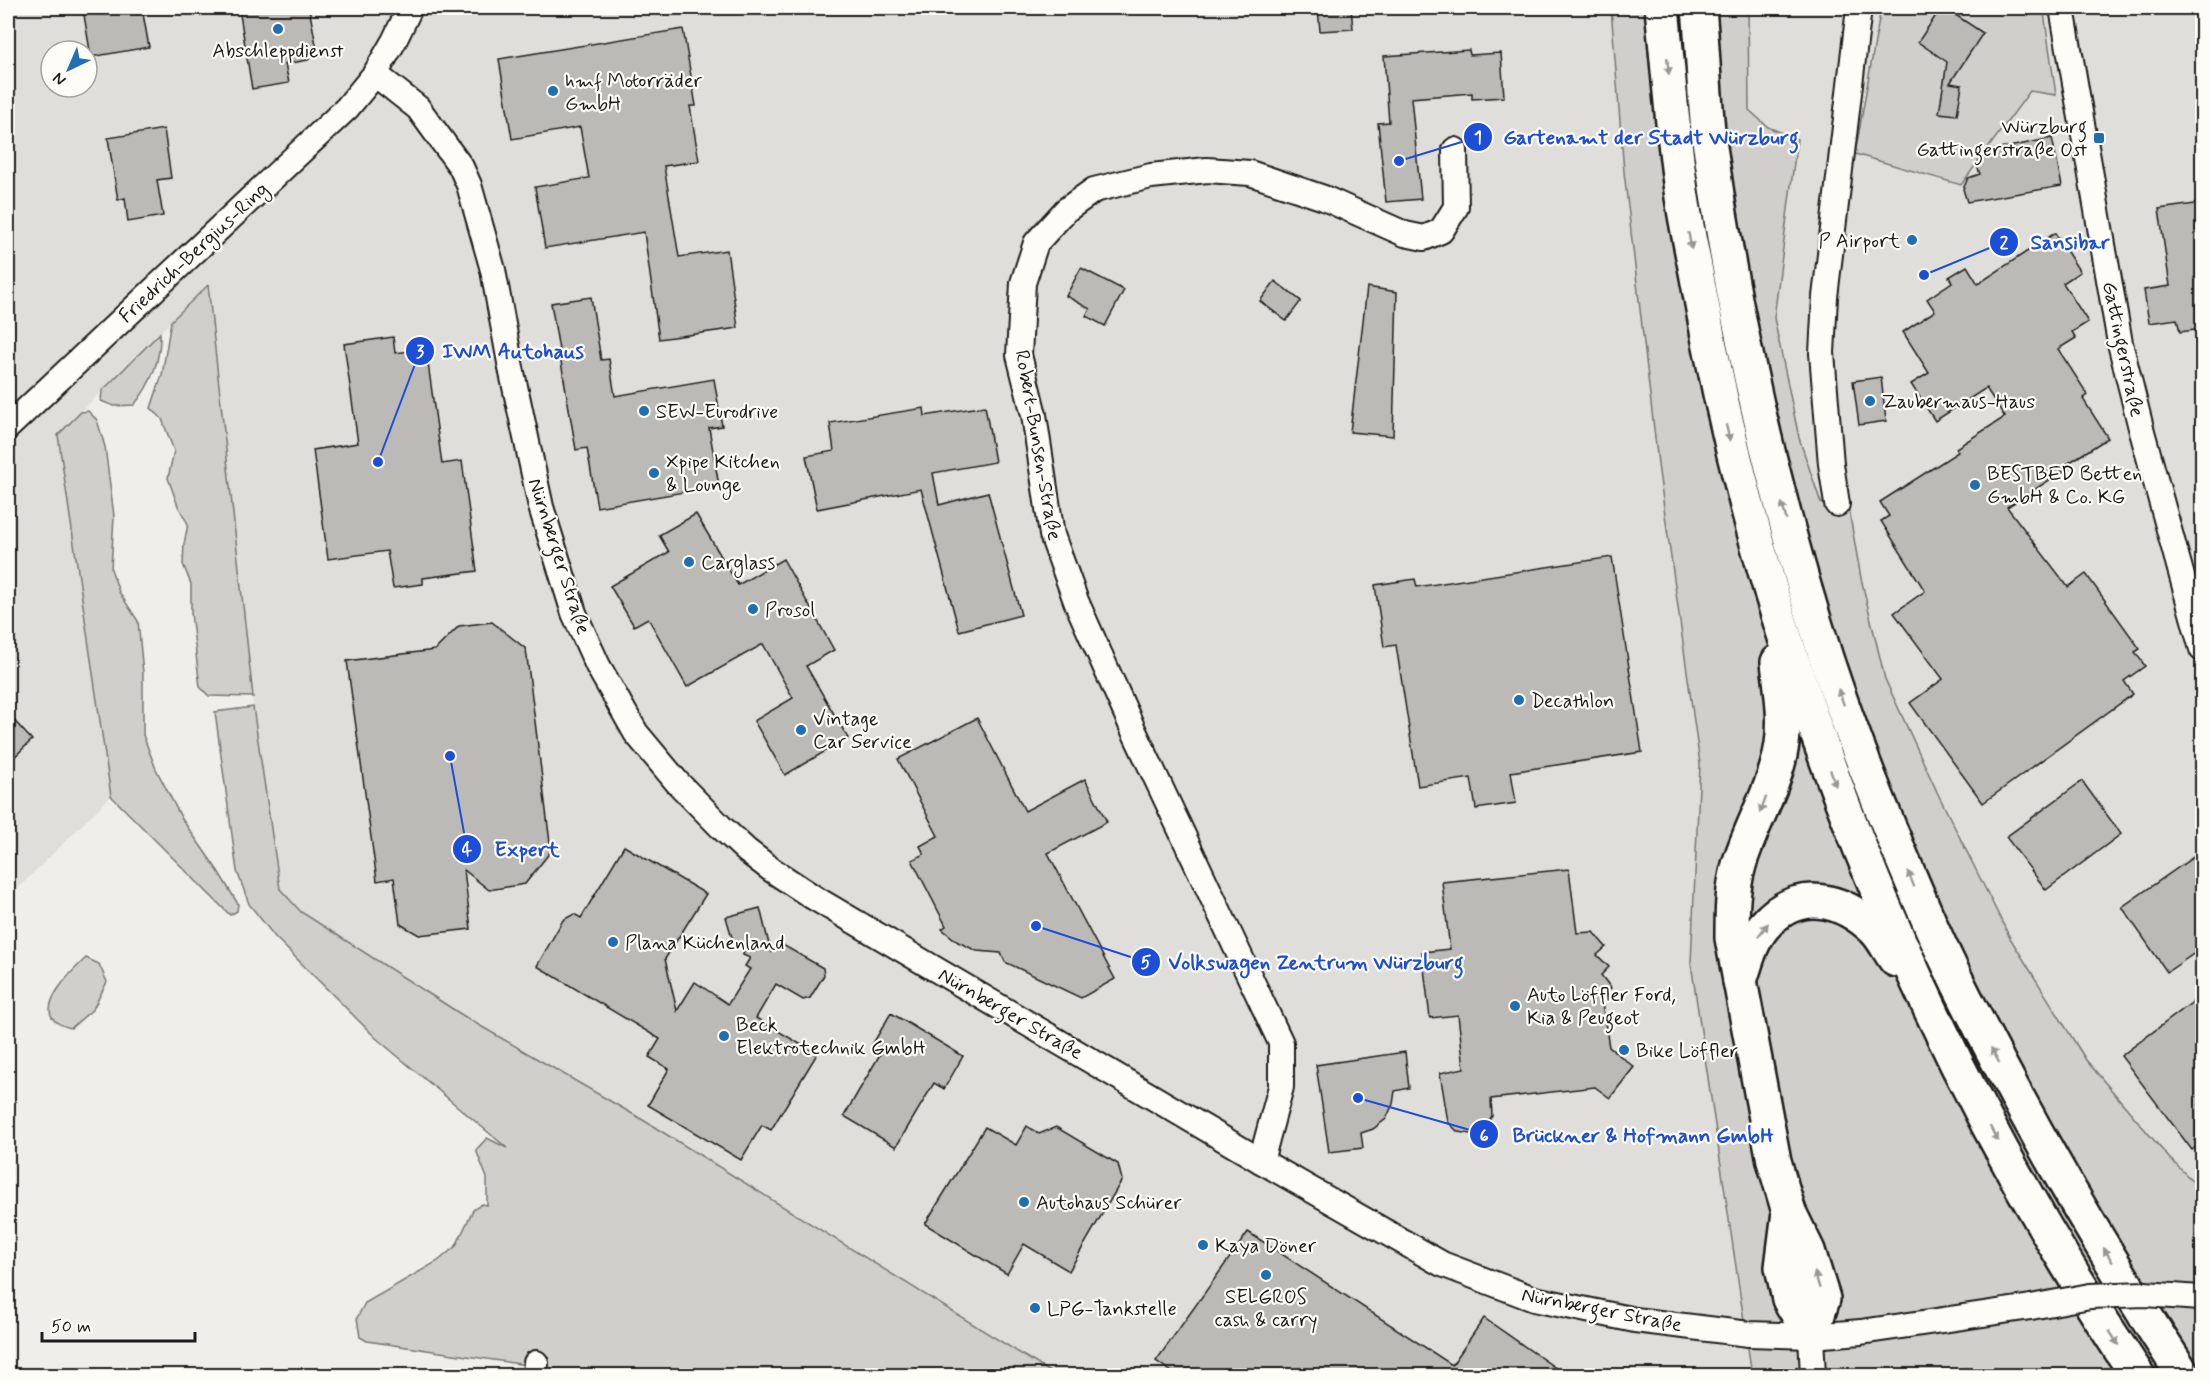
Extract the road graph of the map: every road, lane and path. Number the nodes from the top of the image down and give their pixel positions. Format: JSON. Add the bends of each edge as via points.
{"nodes":[{"id":1,"x":410,"y":8,"type":"edge"},
{"id":2,"x":1662,"y":8,"type":"edge"},
{"id":3,"x":1699,"y":8,"type":"edge"},
{"id":4,"x":1859,"y":8,"type":"edge"},
{"id":5,"x":2062,"y":8,"type":"edge"},
{"id":6,"x":375,"y":74,"type":"junction"},
{"id":7,"x":1455,"y":150,"type":"dead end"},
{"id":8,"x":8,"y":427,"type":"edge"},
{"id":9,"x":1837,"y":504,"type":"dead end"},
{"id":10,"x":1768,"y":583,"type":"junction"},
{"id":11,"x":2202,"y":649,"type":"edge"},
{"id":12,"x":1739,"y":983,"type":"junction"},
{"id":13,"x":1939,"y":1026,"type":"junction"},
{"id":14,"x":1261,"y":1161,"type":"junction"},
{"id":15,"x":2201,"y":1299,"type":"edge"},
{"id":16,"x":1811,"y":1336,"type":"junction"},
{"id":17,"x":1813,"y":1376,"type":"edge"},
{"id":18,"x":2138,"y":1376,"type":"edge"},
{"id":19,"x":2184,"y":1376,"type":"edge"}],
"edges":[{"from":1,"to":6,"type":"street"},
{"from":2,"to":10,"type":"highway","one_way":true,"via":[[1680,184],[1709,346],[1728,435]]},
{"from":19,"to":3,"type":"highway","one_way":true,"via":[[2091,1227],[1973,1013],[1928,921],[1827,660],[1779,492],[1740,327],[1709,136]]},
{"from":4,"to":9,"type":"street","via":[[1822,352]]},
{"from":5,"to":11,"type":"street","name":"Gattingerstraße","via":[[2120,343]]},
{"from":6,"to":8,"type":"street","name":"Friedrich-Bergius-Ring","via":[[347,108]]},
{"from":6,"to":14,"type":"street","name":"Nürnberger Straße","via":[[418,108],[461,167],[469,185],[493,270],[547,527],[574,613],[598,666],[636,733],[721,827],[772,870]]},
{"from":7,"to":14,"type":"street","name":"Robert-Bunsen-Straße","via":[[1456,207],[1441,231],[1424,238],[1250,173],[1207,170],[1151,176],[1094,190],[1066,210],[1036,243],[1023,284],[1019,355],[1034,415],[1052,536],[1076,601],[1133,729],[1281,1043],[1281,1087]]},
{"from":10,"to":12,"type":"highway","one_way":true,"via":[[1784,715],[1782,746],[1769,791],[1739,865],[1732,902],[1732,938]]},
{"from":10,"to":13,"type":"highway","one_way":true,"via":[[1839,795]]},
{"from":12,"to":13,"type":"highway","one_way":true,"via":[[1764,926],[1785,909],[1808,901],[1836,904],[1855,913],[1876,931]]},
{"from":12,"to":16,"type":"highway","via":[[1774,1161],[1823,1299]]},
{"from":13,"to":18,"type":"highway","one_way":true,"via":[[2057,1246]]},
{"from":14,"to":16,"type":"street","name":"Nürnberger Straße","via":[[1442,1264],[1534,1299],[1635,1320],[1749,1334]]},
{"from":15,"to":16,"type":"street","name":"Nürnberger Straße","bridge":true,"via":[[2145,1294],[2090,1296],[1861,1332]]},
{"from":16,"to":17,"type":"street"}]}
